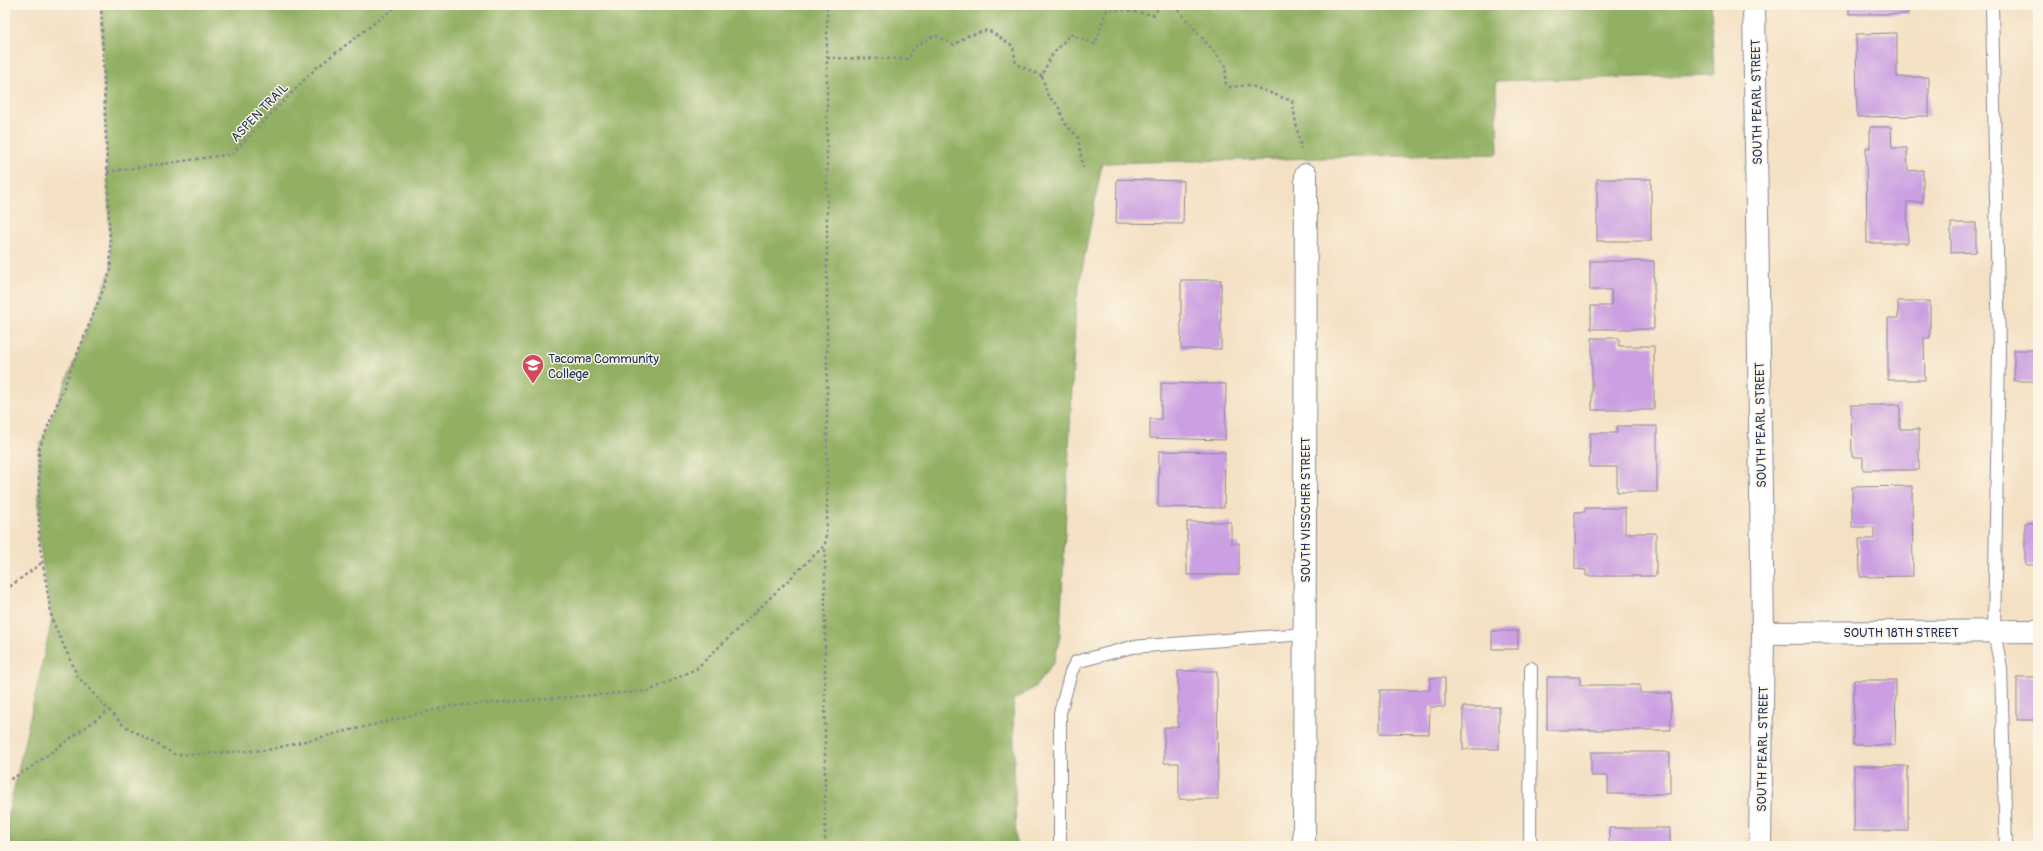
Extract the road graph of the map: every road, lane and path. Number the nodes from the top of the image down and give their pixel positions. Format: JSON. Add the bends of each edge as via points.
{"nodes":[{"id":1,"x":101,"y":5,"type":"edge"},
{"id":2,"x":398,"y":5,"type":"edge"},
{"id":3,"x":827,"y":5,"type":"edge"},
{"id":4,"x":1160,"y":5,"type":"edge"},
{"id":5,"x":1174,"y":5,"type":"edge"},
{"id":6,"x":1754,"y":5,"type":"edge"},
{"id":7,"x":1992,"y":5,"type":"edge"},
{"id":8,"x":827,"y":58,"type":"junction"},
{"id":9,"x":1042,"y":76,"type":"junction"},
{"id":10,"x":1083,"y":168,"type":"dead end"},
{"id":11,"x":107,"y":172,"type":"junction"},
{"id":12,"x":1306,"y":175,"type":"joint"},
{"id":13,"x":825,"y":545,"type":"junction"},
{"id":14,"x":43,"y":562,"type":"junction"},
{"id":15,"x":5,"y":590,"type":"edge"},
{"id":16,"x":2038,"y":631,"type":"edge"},
{"id":17,"x":1994,"y":632,"type":"junction"},
{"id":18,"x":1763,"y":633,"type":"junction"},
{"id":19,"x":1305,"y":634,"type":"junction"},
{"id":20,"x":1531,"y":668,"type":"dead end"},
{"id":21,"x":109,"y":710,"type":"junction"},
{"id":22,"x":5,"y":782,"type":"edge"},
{"id":23,"x":825,"y":846,"type":"edge"},
{"id":24,"x":1060,"y":846,"type":"edge"},
{"id":25,"x":1304,"y":846,"type":"edge"},
{"id":26,"x":1530,"y":846,"type":"edge"},
{"id":27,"x":1760,"y":846,"type":"edge"},
{"id":28,"x":2006,"y":846,"type":"edge"}],
"edges":[{"from":1,"to":11,"type":"path"},
{"from":2,"to":11,"type":"path","name":"ASPEN TRAIL","via":[[316,68],[232,154]]},
{"from":3,"to":8,"type":"path"},
{"from":4,"to":9,"type":"path","via":[[1154,16],[1124,10],[1107,10],[1095,44],[1070,34],[1050,58]]},
{"from":5,"to":12,"type":"path","via":[[1226,66],[1225,82],[1230,87],[1249,85],[1292,101]]},
{"from":6,"to":18,"type":"street","name":"SOUTH PEARL STREET"},
{"from":7,"to":17,"type":"lane","via":[[1999,351]]},
{"from":8,"to":9,"type":"path","via":[[909,59],[914,47],[935,35],[954,45],[967,36],[988,30],[1013,46],[1016,64]]},
{"from":8,"to":13,"type":"path"},
{"from":9,"to":10,"type":"path","via":[[1048,96],[1058,105],[1065,124],[1078,136]]},
{"from":11,"to":14,"type":"path","via":[[111,270],[39,449],[39,540]]},
{"from":12,"to":19,"type":"street","name":"SOUTH VISSCHER STREET"},
{"from":13,"to":21,"type":"path","via":[[696,669],[649,691],[451,706],[268,750],[176,755],[123,725]]},
{"from":13,"to":23,"type":"path"},
{"from":14,"to":15,"type":"path"},
{"from":14,"to":21,"type":"path","via":[[52,620],[78,677]]},
{"from":16,"to":17,"type":"street","name":"SOUTH 18TH STREET"},
{"from":17,"to":18,"type":"street","name":"SOUTH 18TH STREET"},
{"from":17,"to":28,"type":"lane","via":[[2001,668]]},
{"from":18,"to":27,"type":"street","name":"SOUTH PEARL STREET"},
{"from":19,"to":24,"type":"lane","via":[[1132,647],[1076,662],[1060,714]]},
{"from":19,"to":25,"type":"street","name":"SOUTH VISSCHER STREET"},
{"from":20,"to":26,"type":"lane"},
{"from":21,"to":22,"type":"path","via":[[27,770]]}]}
